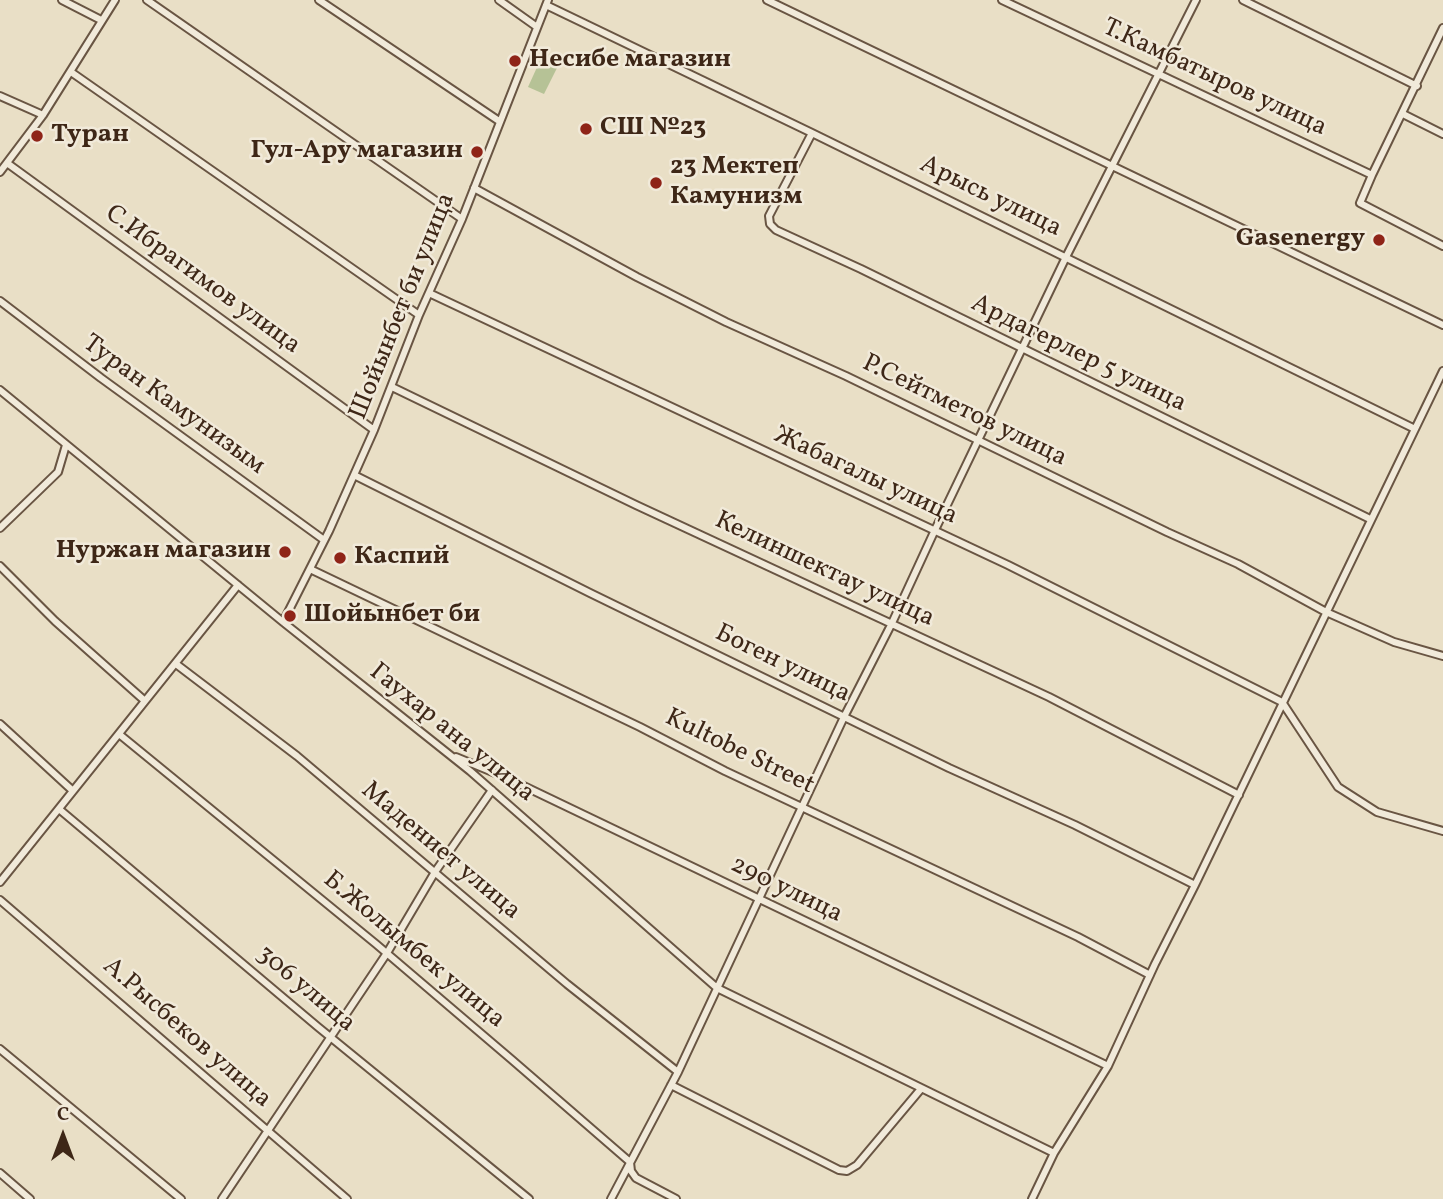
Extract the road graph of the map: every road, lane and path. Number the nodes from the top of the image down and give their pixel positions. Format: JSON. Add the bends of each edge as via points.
{"nodes":[{"id":1,"x":62,"y":0,"type":"edge"},
{"id":2,"x":115,"y":0,"type":"edge"},
{"id":3,"x":147,"y":0,"type":"edge"},
{"id":4,"x":319,"y":0,"type":"edge"},
{"id":5,"x":499,"y":0,"type":"edge"},
{"id":6,"x":766,"y":0,"type":"edge"},
{"id":7,"x":1002,"y":0,"type":"edge"},
{"id":8,"x":1196,"y":0,"type":"edge"},
{"id":9,"x":1243,"y":0,"type":"edge"},
{"id":10,"x":547,"y":3,"type":"edge"},
{"id":11,"x":102,"y":20,"type":"junction"},
{"id":12,"x":537,"y":27,"type":"junction"},
{"id":13,"x":1443,"y":28,"type":"edge"},
{"id":14,"x":71,"y":72,"type":"junction"},
{"id":15,"x":1158,"y":74,"type":"junction"},
{"id":16,"x":1417,"y":86,"type":"junction"},
{"id":17,"x":0,"y":96,"type":"edge"},
{"id":18,"x":1403,"y":114,"type":"junction"},
{"id":19,"x":43,"y":115,"type":"junction"},
{"id":20,"x":499,"y":121,"type":"junction"},
{"id":21,"x":812,"y":133,"type":"junction"},
{"id":22,"x":1443,"y":134,"type":"edge"},
{"id":23,"x":7,"y":163,"type":"junction"},
{"id":24,"x":1112,"y":166,"type":"junction"},
{"id":25,"x":0,"y":172,"type":"edge"},
{"id":26,"x":1372,"y":175,"type":"junction"},
{"id":27,"x":474,"y":188,"type":"junction"},
{"id":28,"x":462,"y":219,"type":"junction"},
{"id":29,"x":1443,"y":246,"type":"edge"},
{"id":30,"x":1066,"y":257,"type":"junction"},
{"id":31,"x":429,"y":293,"type":"junction"},
{"id":32,"x":0,"y":301,"type":"edge"},
{"id":33,"x":419,"y":315,"type":"junction"},
{"id":34,"x":1443,"y":325,"type":"edge"},
{"id":35,"x":1023,"y":350,"type":"junction"},
{"id":36,"x":1443,"y":371,"type":"edge"},
{"id":37,"x":391,"y":387,"type":"junction"},
{"id":38,"x":0,"y":390,"type":"edge"},
{"id":39,"x":1415,"y":429,"type":"junction"},
{"id":40,"x":374,"y":430,"type":"junction"},
{"id":41,"x":978,"y":440,"type":"junction"},
{"id":42,"x":66,"y":445,"type":"junction"},
{"id":43,"x":354,"y":475,"type":"junction"},
{"id":44,"x":1370,"y":519,"type":"junction"},
{"id":45,"x":0,"y":528,"type":"edge"},
{"id":46,"x":934,"y":531,"type":"junction"},
{"id":47,"x":324,"y":540,"type":"junction"},
{"id":48,"x":0,"y":566,"type":"edge"},
{"id":49,"x":310,"y":569,"type":"junction"},
{"id":50,"x":238,"y":585,"type":"junction"},
{"id":51,"x":1326,"y":612,"type":"junction"},
{"id":52,"x":283,"y":622,"type":"junction"},
{"id":53,"x":892,"y":624,"type":"junction"},
{"id":54,"x":1443,"y":656,"type":"edge"},
{"id":55,"x":176,"y":664,"type":"junction"},
{"id":56,"x":145,"y":701,"type":"junction"},
{"id":57,"x":1282,"y":702,"type":"junction"},
{"id":58,"x":844,"y":717,"type":"junction"},
{"id":59,"x":0,"y":724,"type":"edge"},
{"id":60,"x":119,"y":734,"type":"junction"},
{"id":61,"x":447,"y":753,"type":"junction"},
{"id":62,"x":492,"y":790,"type":"junction"},
{"id":63,"x":73,"y":791,"type":"junction"},
{"id":64,"x":1239,"y":795,"type":"junction"},
{"id":65,"x":802,"y":806,"type":"junction"},
{"id":66,"x":59,"y":809,"type":"junction"},
{"id":67,"x":1443,"y":831,"type":"edge"},
{"id":68,"x":435,"y":872,"type":"junction"},
{"id":69,"x":0,"y":882,"type":"edge"},
{"id":70,"x":1195,"y":886,"type":"junction"},
{"id":71,"x":758,"y":899,"type":"junction"},
{"id":72,"x":0,"y":900,"type":"edge"},
{"id":73,"x":387,"y":953,"type":"junction"},
{"id":74,"x":1150,"y":975,"type":"junction"},
{"id":75,"x":717,"y":988,"type":"junction"},
{"id":76,"x":331,"y":1037,"type":"junction"},
{"id":77,"x":0,"y":1049,"type":"edge"},
{"id":78,"x":1108,"y":1066,"type":"junction"},
{"id":79,"x":678,"y":1072,"type":"junction"},
{"id":80,"x":671,"y":1085,"type":"junction"},
{"id":81,"x":920,"y":1090,"type":"junction"},
{"id":82,"x":270,"y":1131,"type":"junction"},
{"id":83,"x":1054,"y":1153,"type":"junction"},
{"id":84,"x":629,"y":1162,"type":"junction"},
{"id":85,"x":0,"y":1173,"type":"edge"},
{"id":86,"x":30,"y":1199,"type":"edge"},
{"id":87,"x":181,"y":1199,"type":"edge"},
{"id":88,"x":222,"y":1199,"type":"edge"},
{"id":89,"x":347,"y":1199,"type":"edge"},
{"id":90,"x":529,"y":1199,"type":"edge"},
{"id":91,"x":611,"y":1199,"type":"edge"},
{"id":92,"x":676,"y":1199,"type":"edge"},
{"id":93,"x":1032,"y":1199,"type":"edge"}],
"edges":[{"from":1,"to":11,"type":"street"},
{"from":2,"to":11,"type":"street"},
{"from":3,"to":28,"type":"street"},
{"from":4,"to":20,"type":"street"},
{"from":5,"to":12,"type":"street"},
{"from":6,"to":24,"type":"street"},
{"from":7,"to":15,"type":"street","name":"Т.Камбатыров улица"},
{"from":8,"to":15,"type":"street"},
{"from":9,"to":16,"type":"street"},
{"from":10,"to":12,"type":"street","name":"Шойынбет би улица"},
{"from":10,"to":21,"type":"street","name":"Арысь улица"},
{"from":11,"to":14,"type":"street"},
{"from":12,"to":20,"type":"street","name":"Шойынбет би улица"},
{"from":13,"to":16,"type":"street"},
{"from":14,"to":19,"type":"street"},
{"from":14,"to":33,"type":"street"},
{"from":15,"to":24,"type":"street"},
{"from":15,"to":26,"type":"street","name":"Т.Камбатыров улица"},
{"from":16,"to":18,"type":"street"},
{"from":17,"to":19,"type":"street"},
{"from":18,"to":22,"type":"street"},
{"from":18,"to":26,"type":"street"},
{"from":19,"to":23,"type":"street"},
{"from":20,"to":27,"type":"street","name":"Шойынбет би улица"},
{"from":21,"to":30,"type":"street","name":"Арысь улица"},
{"from":21,"to":35,"type":"street","name":"Ардагерлер 5 улица","via":[[769,216],[770,224]]},
{"from":23,"to":25,"type":"street"},
{"from":23,"to":40,"type":"street","name":"С.Ибрагимов улица"},
{"from":24,"to":30,"type":"street"},
{"from":24,"to":34,"type":"street"},
{"from":26,"to":29,"type":"street","via":[[1360,203]]},
{"from":27,"to":28,"type":"street","name":"Шойынбет би улица"},
{"from":27,"to":41,"type":"street","name":"Р.Сейтметов улица","via":[[726,322]]},
{"from":28,"to":31,"type":"street","name":"Шойынбет би улица"},
{"from":30,"to":35,"type":"street"},
{"from":30,"to":39,"type":"street","name":"Арысь улица"},
{"from":31,"to":33,"type":"street","name":"Шойынбет би улица"},
{"from":31,"to":46,"type":"street","name":"Жабагалы улица"},
{"from":32,"to":47,"type":"street","name":"Туран Камунизым"},
{"from":33,"to":37,"type":"street","name":"Шойынбет би улица"},
{"from":35,"to":41,"type":"street"},
{"from":35,"to":44,"type":"street","name":"Ардагерлер 5 улица"},
{"from":36,"to":39,"type":"street"},
{"from":37,"to":40,"type":"street","name":"Шойынбет би улица"},
{"from":37,"to":53,"type":"street","name":"Келиншектау улица"},
{"from":38,"to":42,"type":"street","name":"Гаухар ана улица"},
{"from":39,"to":44,"type":"street"},
{"from":40,"to":43,"type":"street","name":"Шойынбет би улица"},
{"from":41,"to":46,"type":"street"},
{"from":41,"to":51,"type":"street","name":"Р.Сейтметов улица","via":[[1238,564]]},
{"from":42,"to":45,"type":"street","via":[[58,472]]},
{"from":42,"to":50,"type":"street","name":"Гаухар ана улица"},
{"from":43,"to":47,"type":"street","name":"Шойынбет би улица"},
{"from":43,"to":58,"type":"street","name":"Боген улица"},
{"from":44,"to":51,"type":"street"},
{"from":46,"to":53,"type":"street"},
{"from":46,"to":57,"type":"street","name":"Жабагалы улица"},
{"from":47,"to":49,"type":"street","name":"Шойынбет би улица"},
{"from":48,"to":56,"type":"street"},
{"from":49,"to":52,"type":"street","name":"Шойынбет би улица"},
{"from":49,"to":65,"type":"street","name":"Kultobe Street"},
{"from":50,"to":52,"type":"street","name":"Гаухар ана улица"},
{"from":50,"to":55,"type":"street"},
{"from":51,"to":54,"type":"street","name":"Р.Сейтметов улица","via":[[1394,642]]},
{"from":51,"to":57,"type":"street"},
{"from":52,"to":61,"type":"street","name":"Гаухар ана улица"},
{"from":53,"to":58,"type":"street"},
{"from":53,"to":64,"type":"street","name":"Келиншектау улица","via":[[1049,697]]},
{"from":55,"to":56,"type":"street"},
{"from":55,"to":68,"type":"street","name":"Мадениет улица","via":[[297,756]]},
{"from":56,"to":60,"type":"street"},
{"from":57,"to":64,"type":"street"},
{"from":57,"to":67,"type":"street","via":[[1338,787],[1377,812]]},
{"from":58,"to":65,"type":"street"},
{"from":58,"to":70,"type":"street","name":"Боген улица"},
{"from":59,"to":63,"type":"street"},
{"from":60,"to":63,"type":"street"},
{"from":60,"to":73,"type":"street","name":"Б.Жолымбек улица"},
{"from":61,"to":62,"type":"street","name":"Гаухар ана улица"},
{"from":61,"to":71,"type":"street","name":"290 улица"},
{"from":62,"to":68,"type":"street"},
{"from":62,"to":75,"type":"street","name":"Гаухар ана улица"},
{"from":63,"to":66,"type":"street"},
{"from":64,"to":70,"type":"street"},
{"from":65,"to":71,"type":"street"},
{"from":65,"to":74,"type":"street","name":"Kultobe Street"},
{"from":66,"to":69,"type":"street"},
{"from":66,"to":76,"type":"street","name":"306 улица"},
{"from":68,"to":73,"type":"street"},
{"from":68,"to":79,"type":"street","name":"Мадениет улица"},
{"from":70,"to":74,"type":"street"},
{"from":71,"to":75,"type":"street"},
{"from":71,"to":78,"type":"street","name":"290 улица"},
{"from":72,"to":82,"type":"street","name":"А.Рысбеков улица"},
{"from":73,"to":76,"type":"street"},
{"from":73,"to":84,"type":"street","name":"Б.Жолымбек улица"},
{"from":74,"to":78,"type":"street"},
{"from":75,"to":79,"type":"street"},
{"from":75,"to":81,"type":"street","name":"Гаухар ана улица"},
{"from":76,"to":82,"type":"street"},
{"from":76,"to":90,"type":"street","name":"306 улица"},
{"from":77,"to":87,"type":"street"},
{"from":78,"to":83,"type":"street"},
{"from":79,"to":80,"type":"street"},
{"from":80,"to":81,"type":"street","via":[[847,1171]]},
{"from":80,"to":84,"type":"street"},
{"from":81,"to":83,"type":"street","name":"Гаухар ана улица"},
{"from":82,"to":88,"type":"street"},
{"from":82,"to":89,"type":"street","name":"А.Рысбеков улица"},
{"from":83,"to":93,"type":"street"},
{"from":84,"to":91,"type":"street"},
{"from":84,"to":92,"type":"street","name":"Б.Жолымбек улица","via":[[636,1178]]},
{"from":85,"to":86,"type":"street"}]}
